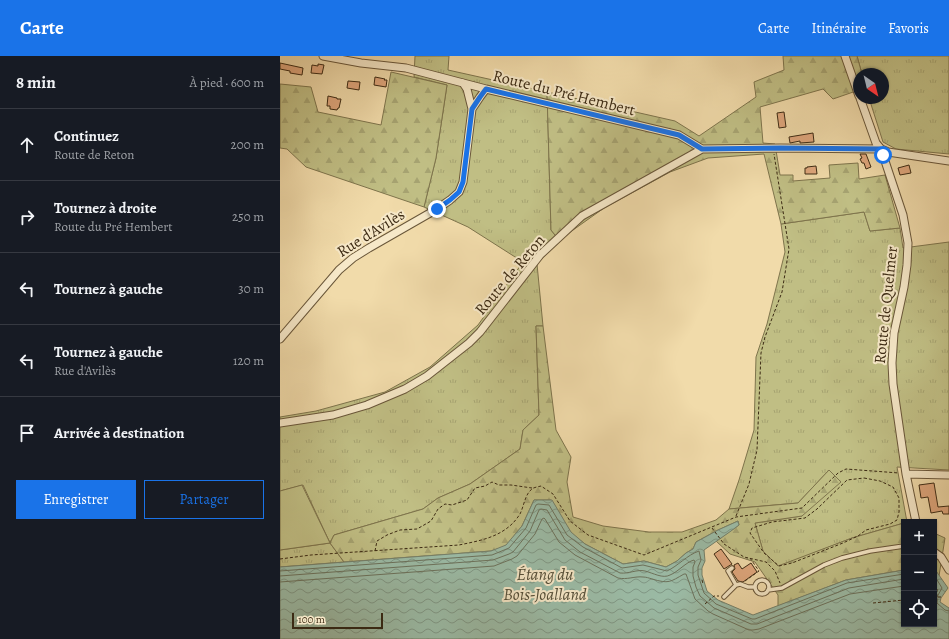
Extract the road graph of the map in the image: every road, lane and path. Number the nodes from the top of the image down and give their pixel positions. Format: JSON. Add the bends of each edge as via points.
{"nodes":[{"id":1,"x":323,"y":56,"type":"edge"},
{"id":2,"x":845,"y":56,"type":"edge"},
{"id":3,"x":853,"y":79,"type":"edge"},
{"id":4,"x":463,"y":83,"type":"junction"},
{"id":5,"x":486,"y":89,"type":"junction"},
{"id":6,"x":862,"y":104,"type":"edge"},
{"id":7,"x":472,"y":109,"type":"junction"},
{"id":8,"x":773,"y":148,"type":"junction"},
{"id":9,"x":702,"y":149,"type":"junction"},
{"id":10,"x":881,"y":149,"type":"junction"},
{"id":11,"x":949,"y":161,"type":"edge"},
{"id":12,"x":280,"y":339,"type":"edge"},
{"id":13,"x":280,"y":423,"type":"edge"},
{"id":14,"x":906,"y":474,"type":"junction"},
{"id":15,"x":949,"y":475,"type":"edge"},
{"id":16,"x":533,"y":488,"type":"junction"},
{"id":17,"x":736,"y":517,"type":"junction"},
{"id":18,"x":915,"y":519,"type":"edge"},
{"id":19,"x":711,"y":528,"type":"junction"},
{"id":20,"x":901,"y":546,"type":"edge"},
{"id":21,"x":375,"y":551,"type":"junction"},
{"id":22,"x":937,"y":554,"type":"edge"},
{"id":23,"x":750,"y":558,"type":"junction"},
{"id":24,"x":280,"y":559,"type":"edge"},
{"id":25,"x":778,"y":565,"type":"junction"},
{"id":26,"x":732,"y":568,"type":"dead end"},
{"id":27,"x":949,"y":570,"type":"edge"},
{"id":28,"x":776,"y":571,"type":"junction"},
{"id":29,"x":702,"y":580,"type":"dead end"},
{"id":30,"x":704,"y":584,"type":"dead end"},
{"id":31,"x":738,"y":584,"type":"junction"},
{"id":32,"x":755,"y":587,"type":"junction"},
{"id":33,"x":782,"y":588,"type":"junction"},
{"id":34,"x":768,"y":590,"type":"junction"},
{"id":35,"x":714,"y":596,"type":"dead end"},
{"id":36,"x":724,"y":597,"type":"dead end"},
{"id":37,"x":937,"y":597,"type":"edge"},
{"id":38,"x":941,"y":597,"type":"dead end"},
{"id":39,"x":901,"y":600,"type":"edge"},
{"id":40,"x":873,"y":603,"type":"dead end"},
{"id":41,"x":705,"y":604,"type":"dead end"}],
"edges":[{"from":1,"to":4,"type":"street","name":"Route du Pré Hembert","via":[[406,68]]},
{"from":2,"to":3,"type":"street","name":"Route de Quelmer"},
{"from":4,"to":5,"type":"street","name":"Route du Pré Hembert"},
{"from":4,"to":7,"type":"street","name":"Rue d'Avilès"},
{"from":5,"to":7,"type":"street"},
{"from":5,"to":9,"type":"street","name":"Route du Pré Hembert","via":[[679,135]]},
{"from":6,"to":10,"type":"street","name":"Route de Quelmer","via":[[876,143]]},
{"from":7,"to":12,"type":"street","name":"Rue d'Avilès","via":[[463,182],[459,192],[437,209],[353,258],[339,270]]},
{"from":8,"to":9,"type":"street","name":"Route de Reton"},
{"from":8,"to":10,"type":"street","name":"Route de Reton"},
{"from":8,"to":17,"type":"path","via":[[789,250],[782,292],[761,353],[757,450],[749,484]]},
{"from":9,"to":13,"type":"street","name":"Route de Reton","via":[[582,216],[540,255],[475,338],[426,376],[405,389],[367,405],[333,415]]},
{"from":10,"to":11,"type":"street","name":"Route de Reton"},
{"from":10,"to":14,"type":"street","name":"Route de Quelmer","via":[[903,215],[908,243],[892,362]]},
{"from":14,"to":15,"type":"street"},
{"from":14,"to":17,"type":"path","via":[[846,469],[838,472],[802,508]]},
{"from":14,"to":18,"type":"street","name":"Route de Quelmer"},
{"from":16,"to":19,"type":"path","via":[[541,486],[553,494],[570,521],[588,535],[644,555]]},
{"from":16,"to":21,"type":"path","via":[[520,515],[495,536],[459,545]]},
{"from":16,"to":21,"type":"path","via":[[492,482],[475,488],[467,500],[452,505],[445,504],[438,509],[431,521],[417,529],[400,530],[377,541]]},
{"from":17,"to":19,"type":"path"},
{"from":19,"to":23,"type":"path","via":[[720,541],[744,557]]},
{"from":20,"to":33,"type":"lane","via":[[842,558]]},
{"from":21,"to":24,"type":"path"},
{"from":22,"to":27,"type":"street"},
{"from":23,"to":28,"type":"path","via":[[766,562]]},
{"from":23,"to":31,"type":"path","via":[[759,571]]},
{"from":25,"to":25,"type":"path","via":[[792,563],[843,543],[866,530],[896,520],[899,498],[893,487],[864,478],[847,480],[805,518],[772,522],[752,528],[750,533],[764,553]]},
{"from":25,"to":28,"type":"path"},
{"from":26,"to":31,"type":"lane","via":[[728,571]]},
{"from":28,"to":33,"type":"path"},
{"from":29,"to":30,"type":"path"},
{"from":31,"to":32,"type":"lane"},
{"from":31,"to":36,"type":"lane"},
{"from":32,"to":34,"type":"lane","via":[[760,594]]},
{"from":32,"to":34,"type":"lane","via":[[758,581],[765,580],[769,585]]},
{"from":33,"to":34,"type":"lane"},
{"from":35,"to":41,"type":"path"},
{"from":37,"to":38,"type":"path"},
{"from":39,"to":40,"type":"path"}]}
